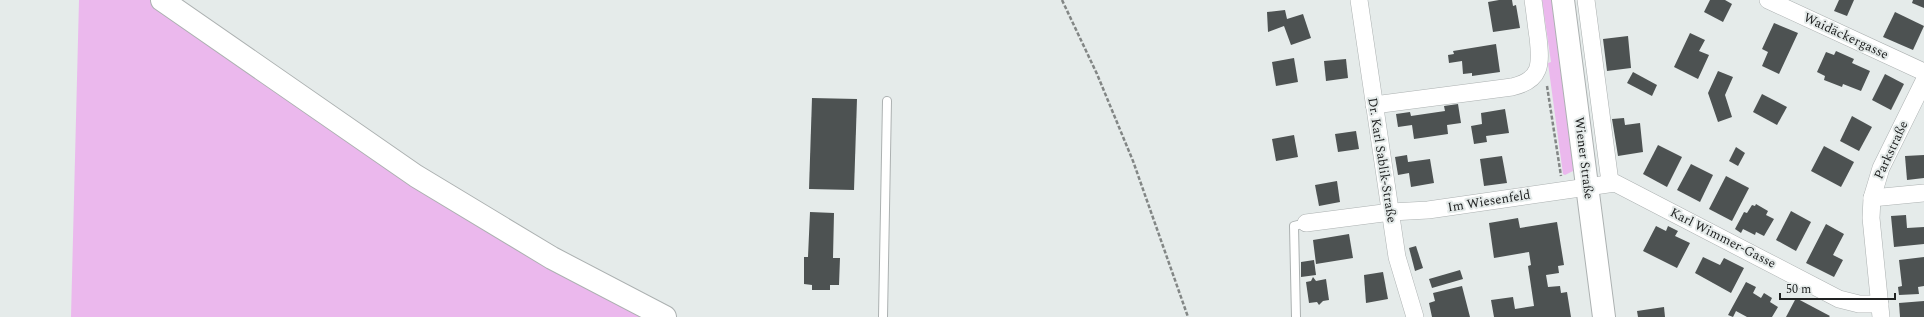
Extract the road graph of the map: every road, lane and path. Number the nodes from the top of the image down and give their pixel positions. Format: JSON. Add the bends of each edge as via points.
{"nodes":[{"id":1,"x":162,"y":0,"type":"edge"},
{"id":2,"x":1062,"y":0,"type":"edge"},
{"id":3,"x":1359,"y":0,"type":"edge"},
{"id":4,"x":1533,"y":0,"type":"edge"},
{"id":5,"x":1563,"y":0,"type":"edge"},
{"id":6,"x":1586,"y":0,"type":"edge"},
{"id":7,"x":1768,"y":0,"type":"edge"},
{"id":8,"x":1538,"y":70,"type":"junction"},
{"id":9,"x":1924,"y":72,"type":"edge"},
{"id":10,"x":1924,"y":82,"type":"edge"},
{"id":11,"x":887,"y":101,"type":"dead end"},
{"id":12,"x":1374,"y":105,"type":"junction"},
{"id":13,"x":1610,"y":182,"type":"junction"},
{"id":14,"x":1587,"y":186,"type":"junction"},
{"id":15,"x":1564,"y":190,"type":"junction"},
{"id":16,"x":1924,"y":193,"type":"edge"},
{"id":17,"x":1872,"y":198,"type":"junction"},
{"id":18,"x":1391,"y":212,"type":"junction"},
{"id":19,"x":1306,"y":223,"type":"joint"},
{"id":20,"x":1880,"y":311,"type":"edge"},
{"id":21,"x":665,"y":317,"type":"edge"},
{"id":22,"x":883,"y":317,"type":"edge"},
{"id":23,"x":1188,"y":317,"type":"edge"},
{"id":24,"x":1296,"y":317,"type":"edge"},
{"id":25,"x":1415,"y":317,"type":"edge"},
{"id":26,"x":1604,"y":317,"type":"edge"}],
"edges":[{"from":1,"to":21,"type":"main road","via":[[416,176],[552,258]]},
{"from":2,"to":23,"type":"path","via":[[1097,74],[1133,161]]},
{"from":3,"to":12,"type":"street","name":"Dr. Karl Sablik-Straße"},
{"from":4,"to":8,"type":"street","via":[[1540,56]]},
{"from":5,"to":14,"type":"main road","name":"Wiener Straße"},
{"from":6,"to":13,"type":"street","name":"Wiener Straße"},
{"from":7,"to":9,"type":"street","name":"Waidäckergasse"},
{"from":8,"to":12,"type":"street","via":[[1525,83],[1512,87]]},
{"from":8,"to":15,"type":"path","via":[[1544,72]]},
{"from":10,"to":17,"type":"street","name":"Parkstraße","via":[[1881,168]]},
{"from":11,"to":22,"type":"lane"},
{"from":12,"to":18,"type":"street","name":"Dr. Karl Sablik-Straße"},
{"from":13,"to":14,"type":"street"},
{"from":13,"to":20,"type":"street","name":"Karl Wimmer-Gasse","via":[[1838,299]]},
{"from":14,"to":15,"type":"street","name":"Im Wiesenfeld"},
{"from":14,"to":26,"type":"main road","name":"Wiener Straße"},
{"from":15,"to":18,"type":"street","name":"Im Wiesenfeld","via":[[1428,210]]},
{"from":16,"to":17,"type":"street"},
{"from":17,"to":20,"type":"street","name":"Parkstraße","via":[[1871,218]]},
{"from":18,"to":19,"type":"street","name":"Im Wiesenfeld"},
{"from":18,"to":25,"type":"street","name":"Dr. Karl Sablik-Straße","via":[[1399,265]]},
{"from":19,"to":24,"type":"lane","via":[[1294,226]]}]}
